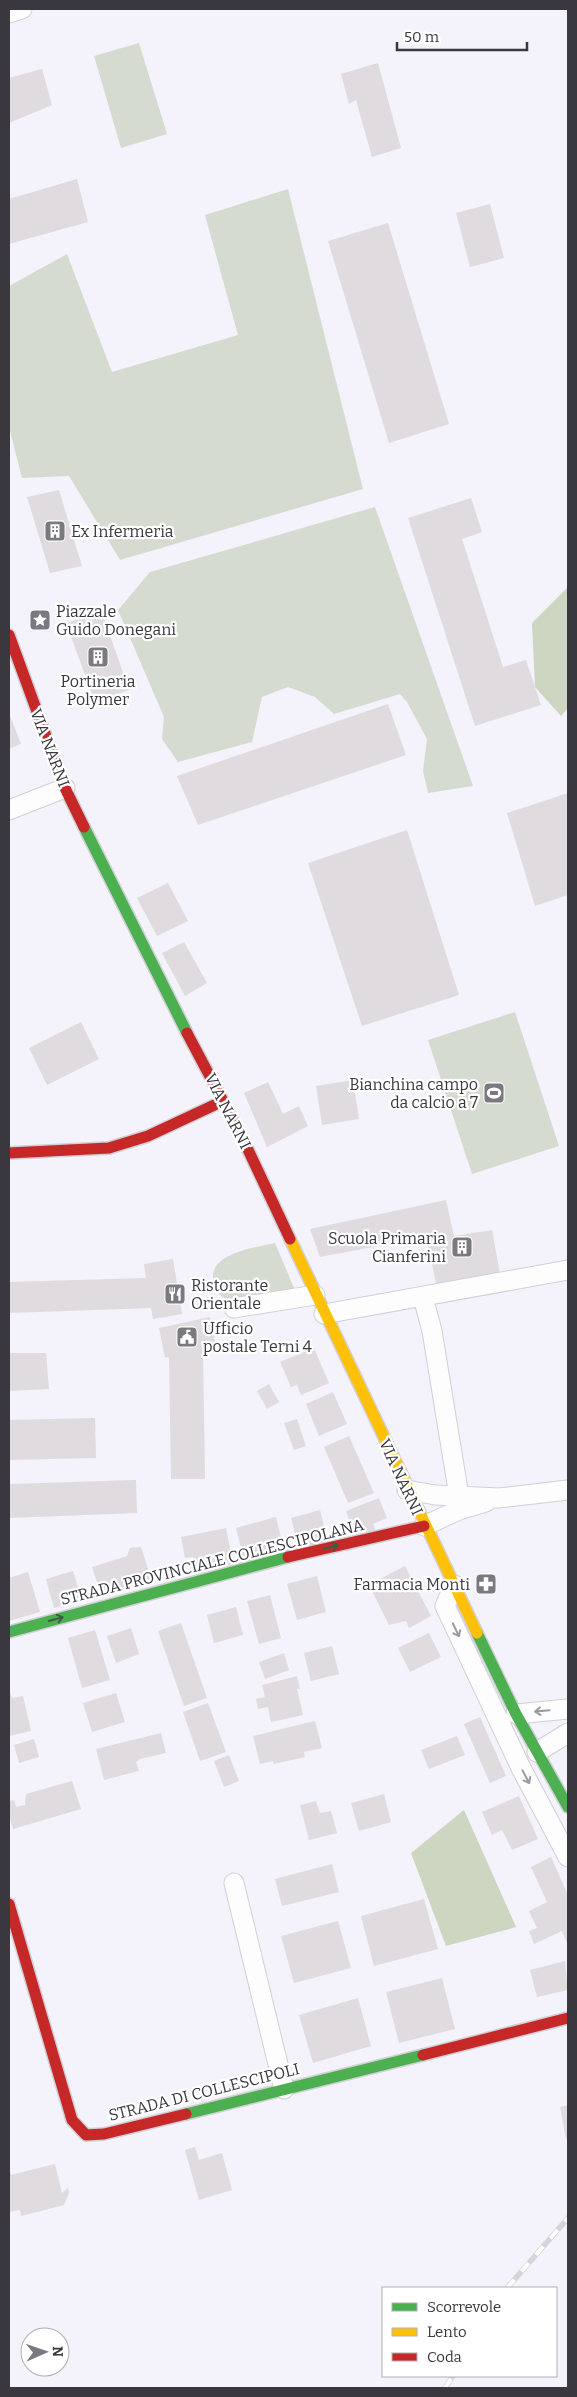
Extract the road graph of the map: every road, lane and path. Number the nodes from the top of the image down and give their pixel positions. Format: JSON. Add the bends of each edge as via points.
{"nodes":[{"id":1,"x":22,"y":9,"type":"edge"},
{"id":2,"x":9,"y":13,"type":"edge"},
{"id":3,"x":9,"y":635,"type":"edge"},
{"id":4,"x":65,"y":788,"type":"junction"},
{"id":5,"x":9,"y":810,"type":"edge"},
{"id":6,"x":223,"y":1101,"type":"junction"},
{"id":7,"x":9,"y":1153,"type":"edge"},
{"id":8,"x":568,"y":1270,"type":"edge"},
{"id":9,"x":314,"y":1295,"type":"junction"},
{"id":10,"x":423,"y":1297,"type":"junction"},
{"id":11,"x":234,"y":1308,"type":"dead end"},
{"id":12,"x":324,"y":1314,"type":"junction"},
{"id":13,"x":407,"y":1490,"type":"junction"},
{"id":14,"x":568,"y":1490,"type":"edge"},
{"id":15,"x":459,"y":1496,"type":"junction"},
{"id":16,"x":499,"y":1498,"type":"junction"},
{"id":17,"x":424,"y":1526,"type":"junction"},
{"id":18,"x":454,"y":1585,"type":"junction"},
{"id":19,"x":9,"y":1632,"type":"edge"},
{"id":20,"x":568,"y":1709,"type":"edge"},
{"id":21,"x":516,"y":1714,"type":"junction"},
{"id":22,"x":568,"y":1733,"type":"edge"},
{"id":23,"x":537,"y":1752,"type":"junction"},
{"id":24,"x":568,"y":1808,"type":"edge"},
{"id":25,"x":568,"y":1856,"type":"edge"},
{"id":26,"x":234,"y":1883,"type":"dead end"},
{"id":27,"x":9,"y":1904,"type":"edge"},
{"id":28,"x":14,"y":1945,"type":"edge"},
{"id":29,"x":568,"y":2018,"type":"edge"},
{"id":30,"x":284,"y":2089,"type":"junction"}],
"edges":[{"from":1,"to":2,"type":"street"},
{"from":3,"to":4,"type":"street","name":"VIA NARNI"},
{"from":4,"to":5,"type":"street"},
{"from":4,"to":6,"type":"street","name":"VIA NARNI"},
{"from":6,"to":7,"type":"street","via":[[148,1136],[109,1148]]},
{"from":6,"to":9,"type":"street","name":"VIA NARNI","via":[[244,1139]]},
{"from":8,"to":10,"type":"street"},
{"from":9,"to":11,"type":"street"},
{"from":9,"to":12,"type":"street","name":"VIA NARNI"},
{"from":10,"to":12,"type":"street"},
{"from":10,"to":15,"type":"street","via":[[432,1331]]},
{"from":12,"to":13,"type":"street","name":"VIA NARNI"},
{"from":13,"to":15,"type":"street"},
{"from":13,"to":17,"type":"street","name":"VIA NARNI"},
{"from":14,"to":16,"type":"street"},
{"from":15,"to":16,"type":"street"},
{"from":16,"to":17,"type":"street","via":[[459,1510]]},
{"from":17,"to":18,"type":"street","name":"VIA NARNI"},
{"from":19,"to":17,"type":"street","name":"STRADA PROVINCIALE COLLESCIPOLANA","one_way":true,"via":[[245,1567]]},
{"from":18,"to":21,"type":"street","name":"VIA NARNI"},
{"from":18,"to":25,"type":"street","one_way":true,"via":[[446,1606],[521,1768]]},
{"from":20,"to":21,"type":"street","one_way":true},
{"from":21,"to":23,"type":"street","name":"VIA NARNI"},
{"from":22,"to":23,"type":"street"},
{"from":23,"to":24,"type":"street","name":"VIA NARNI"},
{"from":26,"to":30,"type":"street","name":"STRADA DI COLLESCIPOLI"},
{"from":27,"to":28,"type":"street","name":"STRADA DI COLLESCIPOLI"},
{"from":28,"to":30,"type":"street","name":"STRADA DI COLLESCIPOLI","via":[[72,2120],[86,2135],[104,2134]]},
{"from":29,"to":30,"type":"street","name":"STRADA DI COLLESCIPOLI"}]}
